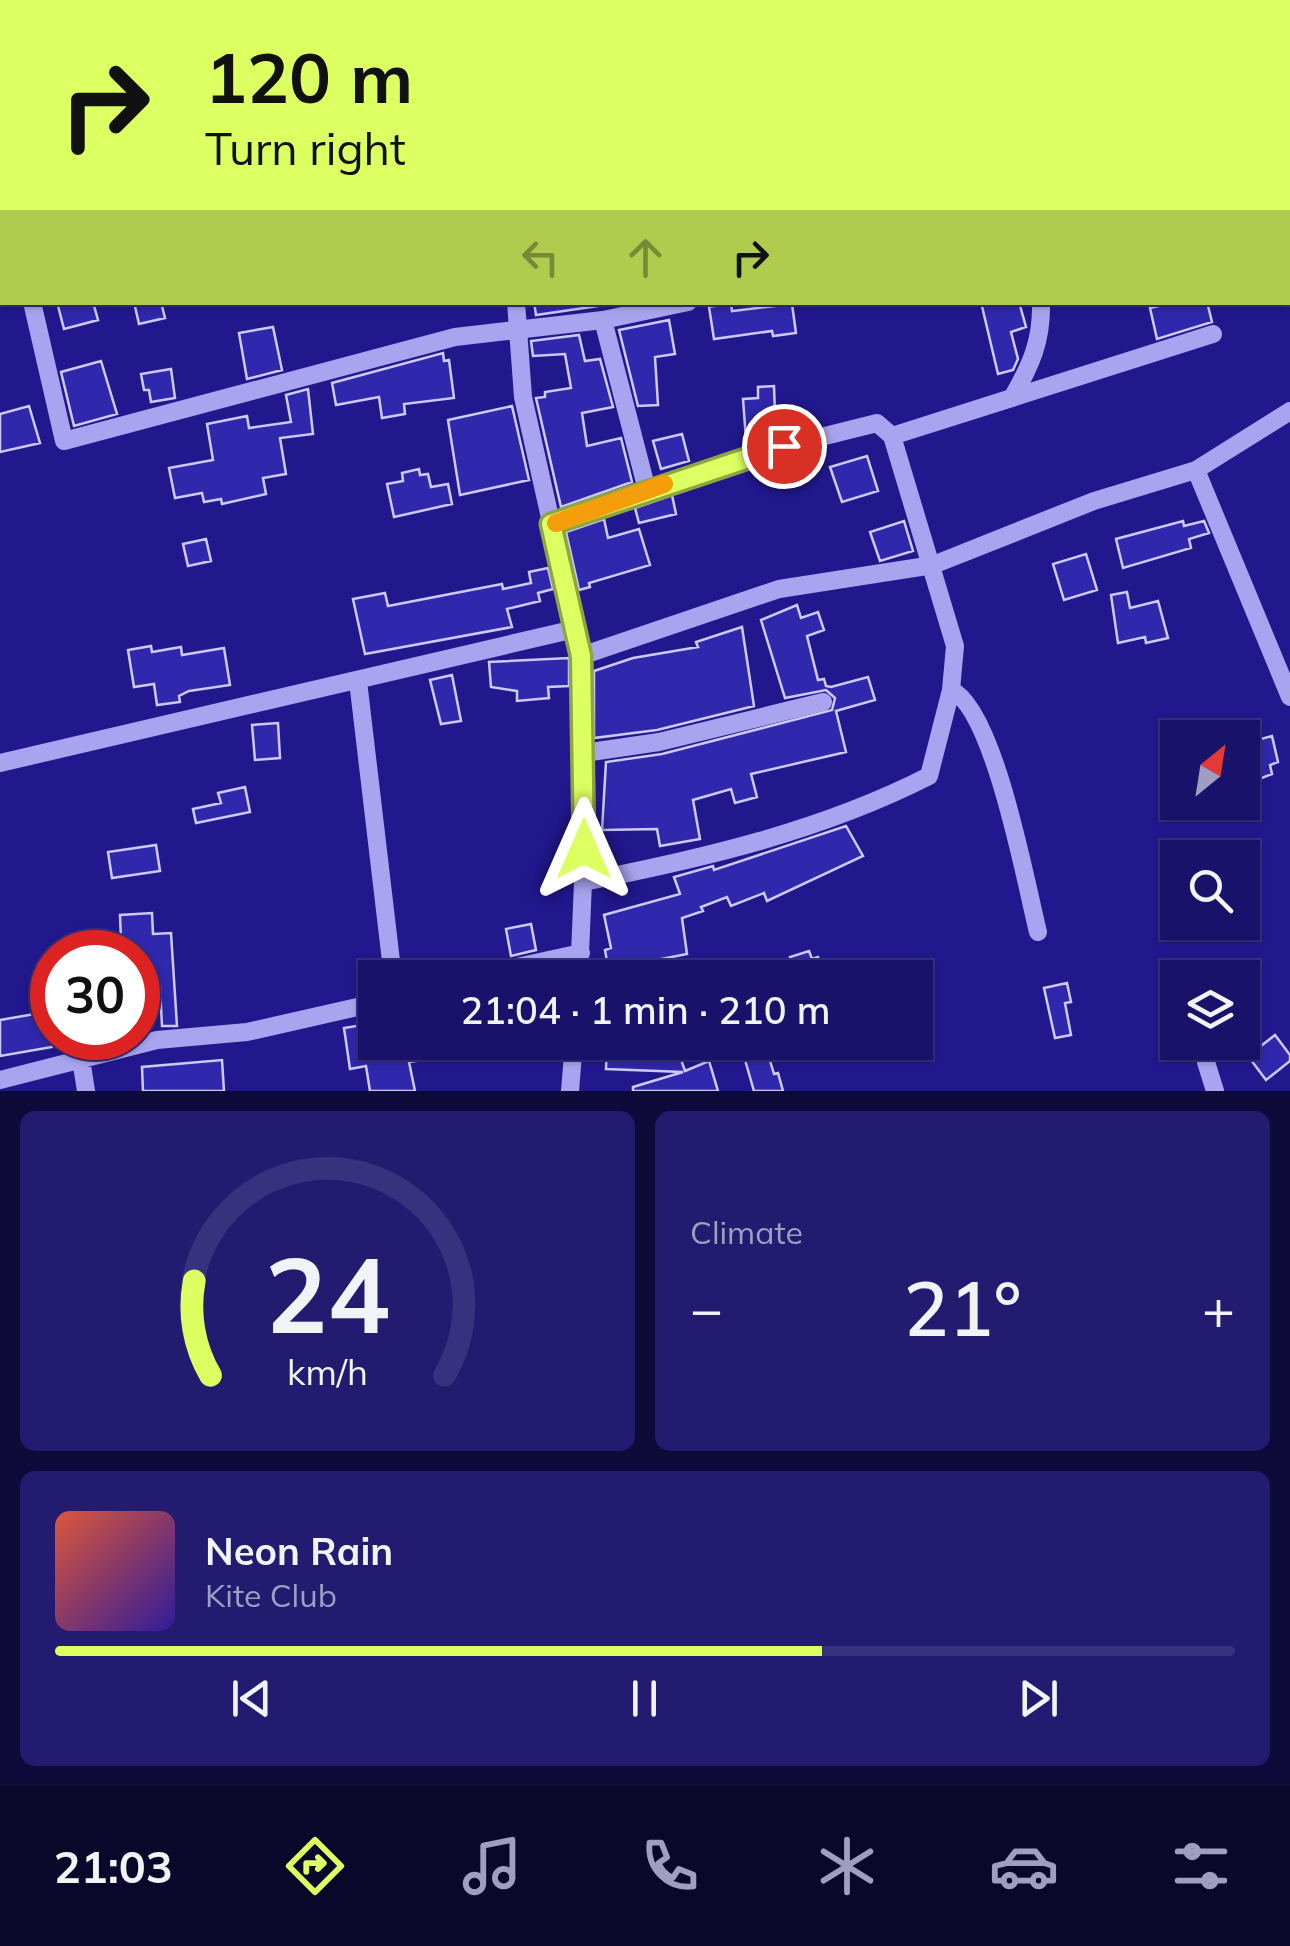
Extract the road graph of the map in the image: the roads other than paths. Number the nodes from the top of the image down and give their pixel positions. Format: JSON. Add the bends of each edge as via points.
{"nodes":[{"id":1,"x":33,"y":305,"type":"edge"},
{"id":2,"x":516,"y":305,"type":"edge"},
{"id":3,"x":674,"y":305,"type":"edge"},
{"id":4,"x":1040,"y":305,"type":"edge"},
{"id":5,"x":603,"y":320,"type":"junction"},
{"id":6,"x":516,"y":332,"type":"junction"},
{"id":7,"x":1212,"y":334,"type":"dead end"},
{"id":8,"x":1012,"y":398,"type":"junction"},
{"id":9,"x":1290,"y":412,"type":"edge"},
{"id":10,"x":892,"y":436,"type":"junction"},
{"id":11,"x":1196,"y":470,"type":"junction"},
{"id":12,"x":647,"y":490,"type":"junction"},
{"id":13,"x":551,"y":524,"type":"junction"},
{"id":14,"x":933,"y":565,"type":"junction"},
{"id":15,"x":575,"y":629,"type":"junction"},
{"id":16,"x":581,"y":656,"type":"junction"},
{"id":17,"x":358,"y":681,"type":"junction"},
{"id":18,"x":951,"y":690,"type":"junction"},
{"id":19,"x":1290,"y":697,"type":"edge"},
{"id":20,"x":824,"y":702,"type":"dead end"},
{"id":21,"x":584,"y":752,"type":"junction"},
{"id":22,"x":0,"y":763,"type":"edge"},
{"id":23,"x":584,"y":882,"type":"junction"},
{"id":24,"x":1038,"y":932,"type":"dead end"},
{"id":25,"x":582,"y":953,"type":"junction"},
{"id":26,"x":391,"y":960,"type":"edge"},
{"id":27,"x":550,"y":960,"type":"edge"},
{"id":28,"x":581,"y":960,"type":"edge"},
{"id":29,"x":358,"y":1007,"type":"edge"},
{"id":30,"x":160,"y":1040,"type":"edge"},
{"id":31,"x":77,"y":1060,"type":"edge"},
{"id":32,"x":81,"y":1060,"type":"edge"},
{"id":33,"x":573,"y":1060,"type":"edge"},
{"id":34,"x":1206,"y":1062,"type":"dead end"},
{"id":35,"x":0,"y":1080,"type":"edge"},
{"id":36,"x":86,"y":1091,"type":"edge"},
{"id":37,"x":570,"y":1091,"type":"edge"},
{"id":38,"x":1214,"y":1091,"type":"edge"}],
"edges":[{"from":1,"to":6,"type":"street","via":[[64,442],[455,337]]},
{"from":2,"to":6,"type":"street"},
{"from":3,"to":5,"type":"street"},
{"from":4,"to":8,"type":"street","via":[[1042,332],[1033,362]]},
{"from":5,"to":6,"type":"street"},
{"from":5,"to":12,"type":"street"},
{"from":6,"to":13,"type":"street"},
{"from":7,"to":8,"type":"street"},
{"from":8,"to":10,"type":"street"},
{"from":9,"to":11,"type":"street"},
{"from":10,"to":12,"type":"street","via":[[877,423],[749,455]]},
{"from":10,"to":14,"type":"street"},
{"from":11,"to":14,"type":"street","via":[[1094,501]]},
{"from":11,"to":19,"type":"street"},
{"from":12,"to":13,"type":"street"},
{"from":13,"to":15,"type":"street"},
{"from":14,"to":16,"type":"street","via":[[779,589]]},
{"from":14,"to":18,"type":"street","via":[[955,646]]},
{"from":15,"to":16,"type":"street"},
{"from":15,"to":17,"type":"street"},
{"from":16,"to":21,"type":"street"},
{"from":17,"to":22,"type":"street"},
{"from":17,"to":26,"type":"street"},
{"from":18,"to":23,"type":"street","via":[[928,776],[884,800],[698,860]]},
{"from":18,"to":24,"type":"street","via":[[962,695],[988,739]]},
{"from":20,"to":21,"type":"street","via":[[659,742]]},
{"from":21,"to":23,"type":"street"},
{"from":23,"to":25,"type":"street"},
{"from":25,"to":27,"type":"street"},
{"from":25,"to":28,"type":"street"},
{"from":29,"to":30,"type":"street","via":[[247,1032]]},
{"from":31,"to":35,"type":"street"},
{"from":32,"to":36,"type":"street"},
{"from":33,"to":37,"type":"street"},
{"from":34,"to":38,"type":"street"}]}
